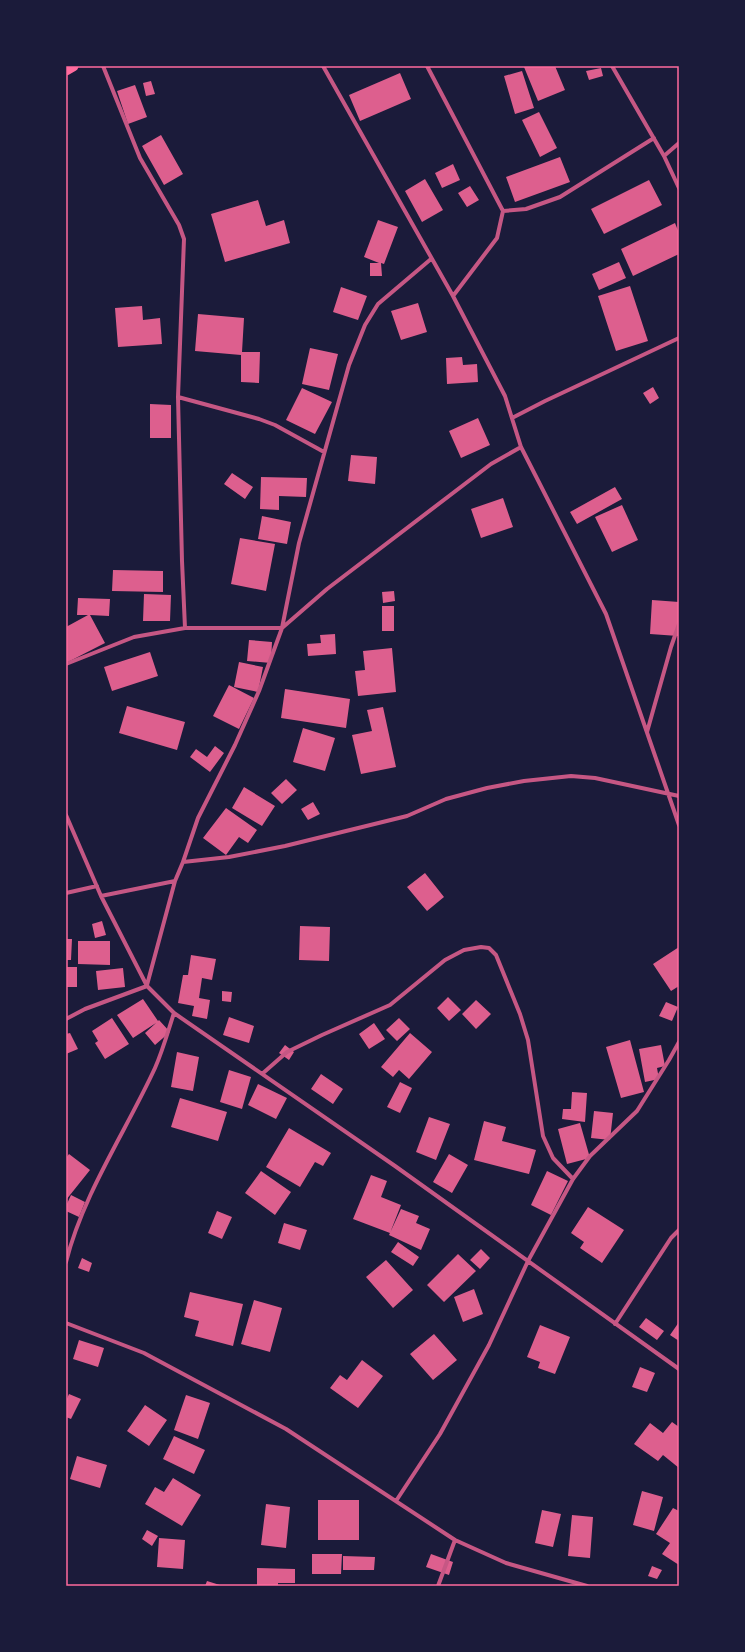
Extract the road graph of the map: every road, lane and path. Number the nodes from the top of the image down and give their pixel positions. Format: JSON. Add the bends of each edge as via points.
{"nodes":[{"id":1,"x":72,"y":66,"type":"edge"},
{"id":2,"x":103,"y":66,"type":"edge"},
{"id":3,"x":323,"y":66,"type":"edge"},
{"id":4,"x":427,"y":66,"type":"edge"},
{"id":5,"x":612,"y":66,"type":"edge"},
{"id":6,"x":66,"y":70,"type":"edge"},
{"id":7,"x":654,"y":138,"type":"junction"},
{"id":8,"x":679,"y":143,"type":"edge"},
{"id":9,"x":664,"y":156,"type":"junction"},
{"id":10,"x":679,"y":188,"type":"edge"},
{"id":11,"x":504,"y":210,"type":"junction"},
{"id":12,"x":431,"y":259,"type":"junction"},
{"id":13,"x":452,"y":296,"type":"junction"},
{"id":14,"x":679,"y":338,"type":"edge"},
{"id":15,"x":178,"y":397,"type":"junction"},
{"id":16,"x":512,"y":418,"type":"junction"},
{"id":17,"x":521,"y":447,"type":"junction"},
{"id":18,"x":324,"y":452,"type":"junction"},
{"id":19,"x":679,"y":624,"type":"edge"},
{"id":20,"x":185,"y":628,"type":"junction"},
{"id":21,"x":282,"y":628,"type":"junction"},
{"id":22,"x":66,"y":664,"type":"edge"},
{"id":23,"x":647,"y":732,"type":"junction"},
{"id":24,"x":668,"y":792,"type":"junction"},
{"id":25,"x":679,"y":796,"type":"edge"},
{"id":26,"x":66,"y":815,"type":"edge"},
{"id":27,"x":679,"y":825,"type":"edge"},
{"id":28,"x":182,"y":862,"type":"junction"},
{"id":29,"x":175,"y":881,"type":"junction"},
{"id":30,"x":97,"y":886,"type":"junction"},
{"id":31,"x":66,"y":893,"type":"edge"},
{"id":32,"x":101,"y":896,"type":"junction"},
{"id":33,"x":147,"y":986,"type":"junction"},
{"id":34,"x":174,"y":1013,"type":"junction"},
{"id":35,"x":66,"y":1019,"type":"edge"},
{"id":36,"x":679,"y":1042,"type":"edge"},
{"id":37,"x":262,"y":1074,"type":"junction"},
{"id":38,"x":573,"y":1179,"type":"junction"},
{"id":39,"x":679,"y":1230,"type":"edge"},
{"id":40,"x":66,"y":1262,"type":"edge"},
{"id":41,"x":528,"y":1262,"type":"junction"},
{"id":42,"x":66,"y":1323,"type":"edge"},
{"id":43,"x":615,"y":1324,"type":"junction"},
{"id":44,"x":679,"y":1369,"type":"edge"},
{"id":45,"x":396,"y":1501,"type":"junction"},
{"id":46,"x":455,"y":1540,"type":"junction"},
{"id":47,"x":438,"y":1586,"type":"edge"},
{"id":48,"x":587,"y":1586,"type":"edge"}],
"edges":[{"from":1,"to":6,"type":"highway"},
{"from":2,"to":15,"type":"street","via":[[140,158],[179,225],[184,239]]},
{"from":3,"to":12,"type":"street"},
{"from":4,"to":11,"type":"street"},
{"from":5,"to":7,"type":"street"},
{"from":7,"to":9,"type":"street"},
{"from":7,"to":11,"type":"street","via":[[560,197],[526,209]]},
{"from":8,"to":9,"type":"street"},
{"from":9,"to":10,"type":"street"},
{"from":11,"to":13,"type":"street","via":[[497,238]]},
{"from":12,"to":13,"type":"street"},
{"from":12,"to":18,"type":"street","via":[[378,304],[364,325],[349,365]]},
{"from":13,"to":16,"type":"street","via":[[505,396]]},
{"from":14,"to":16,"type":"street"},
{"from":15,"to":18,"type":"street","via":[[260,419]]},
{"from":15,"to":20,"type":"street"},
{"from":16,"to":17,"type":"street"},
{"from":17,"to":21,"type":"street","via":[[491,464],[327,590]]},
{"from":17,"to":23,"type":"street","via":[[606,614]]},
{"from":18,"to":21,"type":"street","via":[[299,543]]},
{"from":19,"to":23,"type":"street","via":[[670,647]]},
{"from":20,"to":21,"type":"street"},
{"from":20,"to":22,"type":"street","via":[[134,637]]},
{"from":21,"to":28,"type":"street","via":[[259,691],[198,818]]},
{"from":23,"to":24,"type":"street"},
{"from":24,"to":25,"type":"street"},
{"from":24,"to":27,"type":"street"},
{"from":24,"to":28,"type":"street","via":[[571,776],[524,781],[446,799],[407,816],[285,846],[228,857]]},
{"from":26,"to":30,"type":"street"},
{"from":28,"to":29,"type":"street"},
{"from":29,"to":32,"type":"street"},
{"from":29,"to":33,"type":"street"},
{"from":30,"to":31,"type":"street"},
{"from":30,"to":32,"type":"street"},
{"from":32,"to":33,"type":"street"},
{"from":33,"to":34,"type":"street"},
{"from":33,"to":35,"type":"street","via":[[85,1009]]},
{"from":34,"to":37,"type":"street"},
{"from":34,"to":40,"type":"street","via":[[156,1066],[93,1190]]},
{"from":36,"to":38,"type":"street","via":[[637,1111],[590,1156]]},
{"from":37,"to":38,"type":"street","via":[[287,1052],[390,1005],[445,960],[464,950],[489,948],[496,955],[528,1040],[543,1136],[554,1158]]},
{"from":37,"to":41,"type":"street"},
{"from":38,"to":41,"type":"street"},
{"from":39,"to":43,"type":"street","via":[[671,1238]]},
{"from":41,"to":43,"type":"street"},
{"from":41,"to":45,"type":"street","via":[[488,1345],[440,1434]]},
{"from":42,"to":45,"type":"street","via":[[144,1353],[286,1429]]},
{"from":43,"to":44,"type":"street"},
{"from":45,"to":46,"type":"street"},
{"from":46,"to":47,"type":"street"},
{"from":46,"to":48,"type":"street","via":[[506,1563]]}]}
